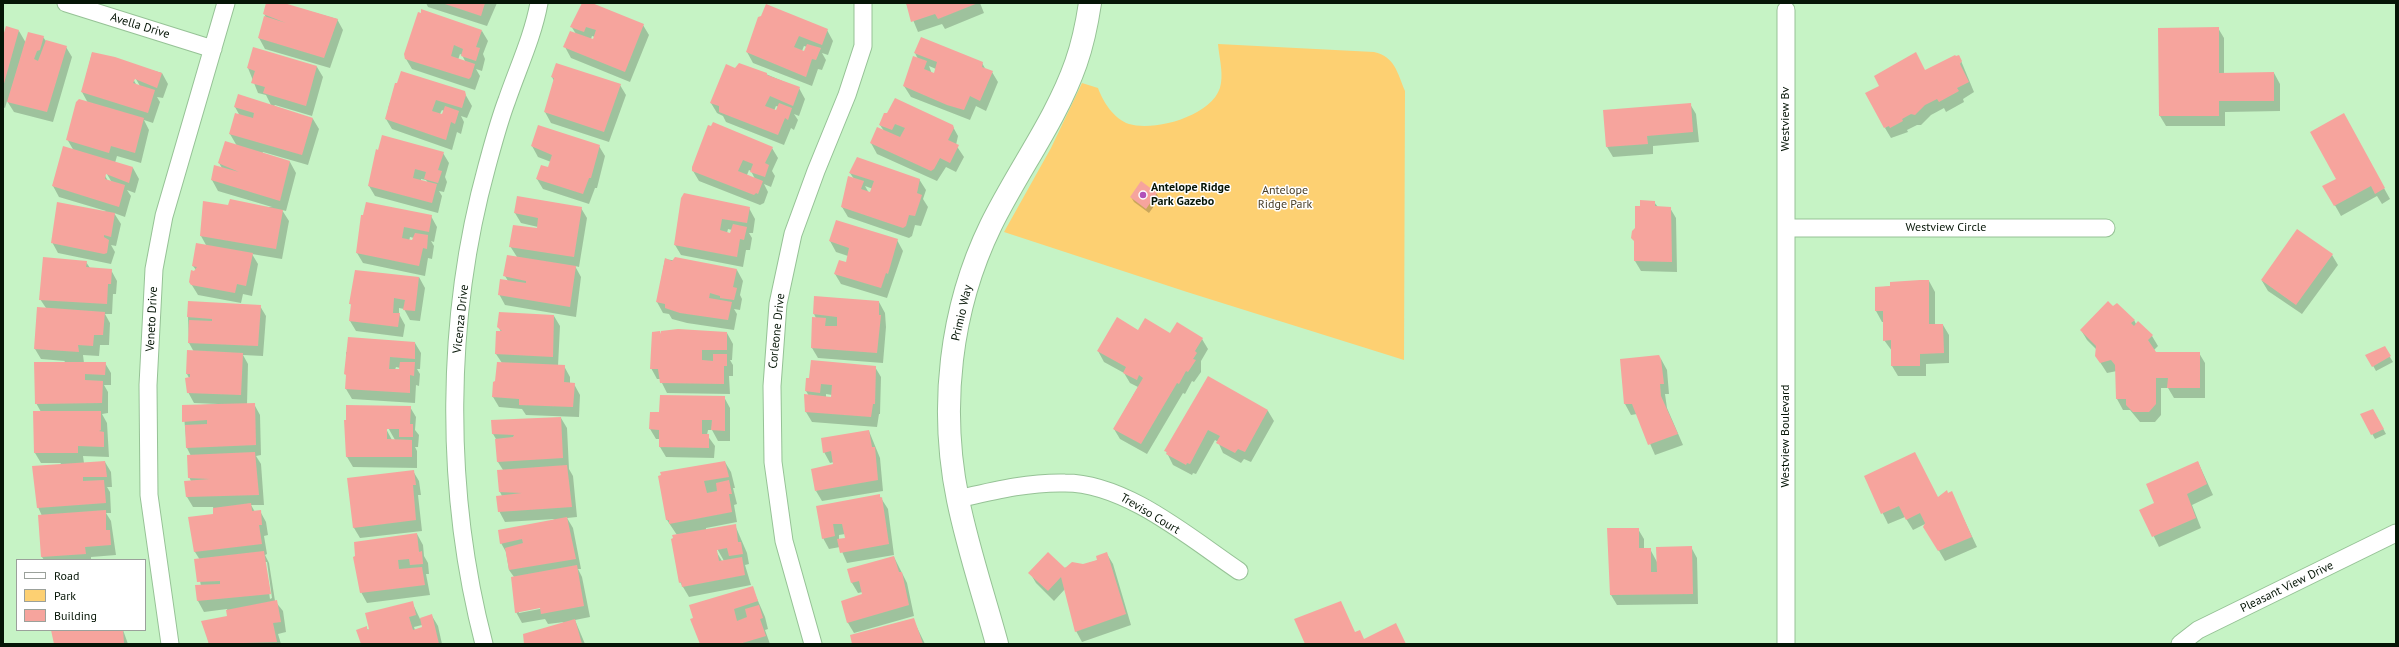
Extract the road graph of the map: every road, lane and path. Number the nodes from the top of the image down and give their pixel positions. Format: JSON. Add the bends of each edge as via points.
{"nodes":[{"id":1,"x":66,"y":3,"type":"edge"},
{"id":2,"x":226,"y":3,"type":"edge"},
{"id":3,"x":539,"y":3,"type":"edge"},
{"id":4,"x":863,"y":3,"type":"edge"},
{"id":5,"x":1090,"y":3,"type":"edge"},
{"id":6,"x":1786,"y":10,"type":"dead end"},
{"id":7,"x":214,"y":49,"type":"junction"},
{"id":8,"x":1786,"y":228,"type":"junction"},
{"id":9,"x":2106,"y":228,"type":"dead end"},
{"id":10,"x":958,"y":500,"type":"junction"},
{"id":11,"x":2396,"y":533,"type":"edge"},
{"id":12,"x":1239,"y":571,"type":"dead end"},
{"id":13,"x":170,"y":644,"type":"edge"},
{"id":14,"x":484,"y":644,"type":"edge"},
{"id":15,"x":813,"y":644,"type":"edge"},
{"id":16,"x":998,"y":644,"type":"edge"},
{"id":17,"x":1786,"y":644,"type":"edge"},
{"id":18,"x":2180,"y":644,"type":"edge"}],
"edges":[{"from":1,"to":7,"type":"street","name":"Avella Drive"},
{"from":2,"to":7,"type":"street","name":"Veneto Drive"},
{"from":3,"to":14,"type":"street","name":"Vicenza Drive","via":[[536,22],[506,102],[487,167],[472,233],[462,300],[456,382],[460,503],[469,570]]},
{"from":4,"to":15,"type":"street","name":"Corleone Drive","via":[[863,46],[847,95],[793,234],[778,304],[772,386],[773,462],[784,541]]},
{"from":5,"to":10,"type":"street","name":"Primio Way","via":[[1082,45],[1068,82],[992,225],[973,270],[960,313],[949,391],[950,448]]},
{"from":6,"to":8,"type":"street","name":"Westview Bv"},
{"from":7,"to":13,"type":"street","name":"Veneto Drive","via":[[164,216],[154,269],[148,385],[149,495]]},
{"from":8,"to":9,"type":"street","name":"Westview Circle"},
{"from":8,"to":17,"type":"street","name":"Westview Boulevard"},
{"from":10,"to":12,"type":"street","name":"Treviso Court","via":[[999,490],[1047,483],[1078,484],[1110,490],[1135,502]]},
{"from":10,"to":16,"type":"street","name":"Primio Way"},
{"from":11,"to":18,"type":"street","name":"Pleasant View Drive","via":[[2198,630]]}]}
